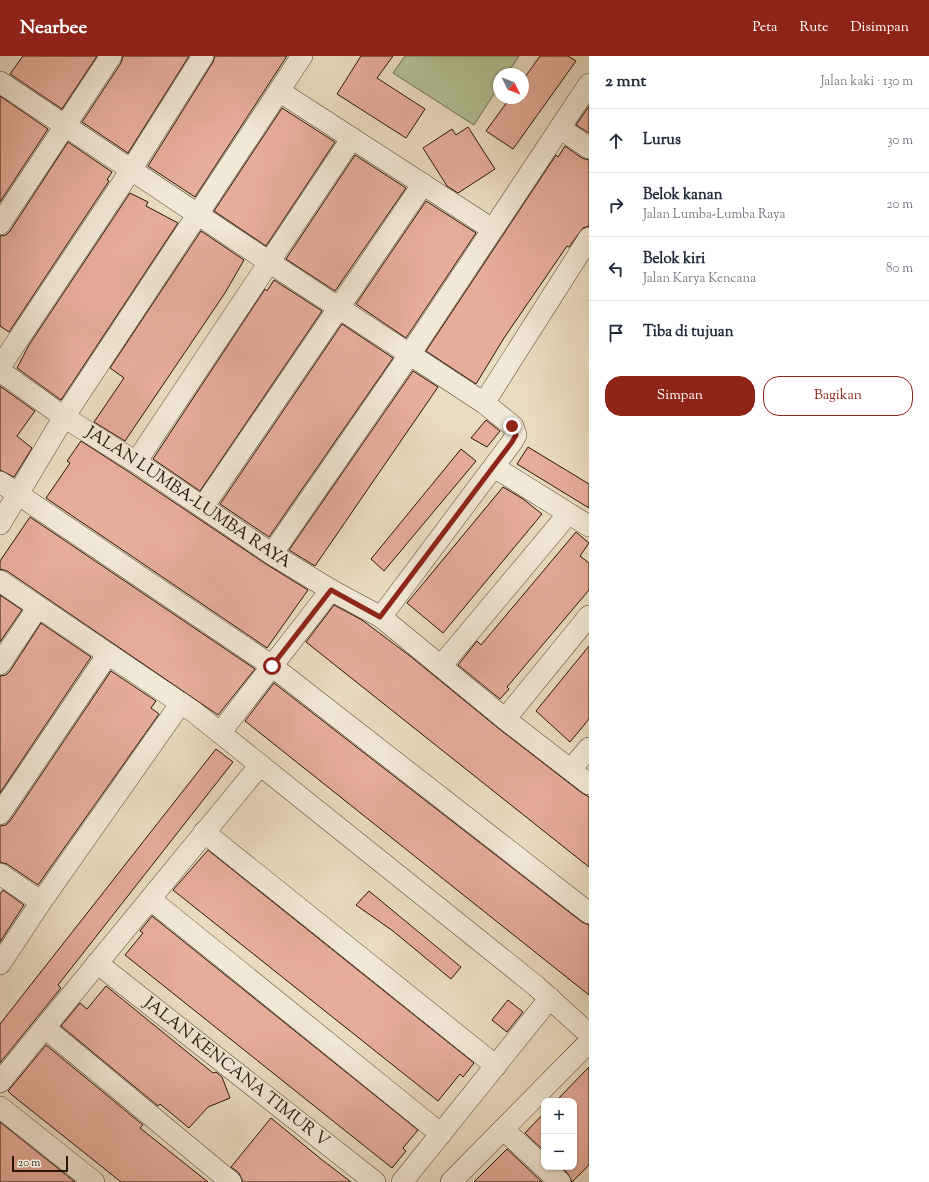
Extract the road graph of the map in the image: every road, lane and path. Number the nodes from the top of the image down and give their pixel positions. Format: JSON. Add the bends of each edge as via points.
{"nodes":[{"id":1,"x":111,"y":56,"type":"edge"},
{"id":2,"x":203,"y":56,"type":"edge"},
{"id":3,"x":302,"y":56,"type":"edge"},
{"id":4,"x":0,"y":82,"type":"edge"},
{"id":5,"x":589,"y":84,"type":"edge"},
{"id":6,"x":279,"y":91,"type":"junction"},
{"id":7,"x":66,"y":126,"type":"junction"},
{"id":8,"x":560,"y":128,"type":"junction"},
{"id":9,"x":352,"y":138,"type":"junction"},
{"id":10,"x":589,"y":148,"type":"edge"},
{"id":11,"x":131,"y":170,"type":"junction"},
{"id":12,"x":423,"y":184,"type":"junction"},
{"id":13,"x":198,"y":214,"type":"junction"},
{"id":14,"x":0,"y":224,"type":"edge"},
{"id":15,"x":492,"y":229,"type":"junction"},
{"id":16,"x":589,"y":238,"type":"edge"},
{"id":17,"x":269,"y":262,"type":"junction"},
{"id":18,"x":339,"y":308,"type":"junction"},
{"id":19,"x":410,"y":354,"type":"junction"},
{"id":20,"x":0,"y":367,"type":"edge"},
{"id":21,"x":0,"y":371,"type":"edge"},
{"id":22,"x":484,"y":403,"type":"junction"},
{"id":23,"x":64,"y":417,"type":"junction"},
{"id":24,"x":136,"y":462,"type":"junction"},
{"id":25,"x":494,"y":467,"type":"junction"},
{"id":26,"x":0,"y":482,"type":"edge"},
{"id":27,"x":18,"y":494,"type":"junction"},
{"id":28,"x":203,"y":508,"type":"junction"},
{"id":29,"x":568,"y":514,"type":"junction"},
{"id":30,"x":0,"y":524,"type":"edge"},
{"id":31,"x":589,"y":526,"type":"edge"},
{"id":32,"x":272,"y":554,"type":"junction"},
{"id":33,"x":0,"y":581,"type":"edge"},
{"id":34,"x":331,"y":590,"type":"junction"},
{"id":35,"x":38,"y":608,"type":"junction"},
{"id":36,"x":589,"y":616,"type":"edge"},
{"id":37,"x":380,"y":617,"type":"junction"},
{"id":38,"x":108,"y":654,"type":"junction"},
{"id":39,"x":0,"y":664,"type":"edge"},
{"id":40,"x":272,"y":666,"type":"junction"},
{"id":41,"x":441,"y":666,"type":"junction"},
{"id":42,"x":181,"y":703,"type":"junction"},
{"id":43,"x":506,"y":719,"type":"junction"},
{"id":44,"x":220,"y":733,"type":"junction"},
{"id":45,"x":589,"y":748,"type":"edge"},
{"id":46,"x":260,"y":765,"type":"junction"},
{"id":47,"x":570,"y":769,"type":"junction"},
{"id":48,"x":589,"y":784,"type":"edge"},
{"id":49,"x":0,"y":814,"type":"edge"},
{"id":50,"x":204,"y":832,"type":"junction"},
{"id":51,"x":0,"y":874,"type":"edge"},
{"id":52,"x":150,"y":899,"type":"junction"},
{"id":53,"x":41,"y":902,"type":"junction"},
{"id":54,"x":589,"y":912,"type":"edge"},
{"id":55,"x":98,"y":963,"type":"junction"},
{"id":56,"x":0,"y":964,"type":"edge"},
{"id":57,"x":550,"y":998,"type":"junction"},
{"id":58,"x":44,"y":1028,"type":"junction"},
{"id":59,"x":589,"y":1034,"type":"edge"},
{"id":60,"x":589,"y":1042,"type":"edge"},
{"id":61,"x":496,"y":1066,"type":"junction"},
{"id":62,"x":0,"y":1082,"type":"edge"},
{"id":63,"x":0,"y":1107,"type":"edge"},
{"id":64,"x":503,"y":1129,"type":"junction"},
{"id":65,"x":441,"y":1134,"type":"junction"},
{"id":66,"x":94,"y":1182,"type":"edge"},
{"id":67,"x":231,"y":1182,"type":"edge"},
{"id":68,"x":375,"y":1182,"type":"edge"},
{"id":69,"x":402,"y":1182,"type":"edge"},
{"id":70,"x":451,"y":1182,"type":"edge"},
{"id":71,"x":560,"y":1182,"type":"edge"}],
"edges":[{"from":1,"to":7,"type":"street"},
{"from":2,"to":11,"type":"street"},
{"from":3,"to":6,"type":"street"},
{"from":4,"to":7,"type":"street"},
{"from":5,"to":8,"type":"street"},
{"from":6,"to":9,"type":"street"},
{"from":6,"to":13,"type":"street"},
{"from":7,"to":11,"type":"street"},
{"from":7,"to":14,"type":"street"},
{"from":8,"to":10,"type":"street"},
{"from":8,"to":15,"type":"street"},
{"from":9,"to":12,"type":"street"},
{"from":9,"to":17,"type":"street"},
{"from":11,"to":13,"type":"street"},
{"from":11,"to":20,"type":"street"},
{"from":12,"to":15,"type":"street"},
{"from":12,"to":18,"type":"street"},
{"from":13,"to":17,"type":"street"},
{"from":13,"to":23,"type":"street"},
{"from":15,"to":19,"type":"street"},
{"from":16,"to":22,"type":"street"},
{"from":17,"to":18,"type":"street"},
{"from":17,"to":24,"type":"street"},
{"from":18,"to":19,"type":"street"},
{"from":18,"to":28,"type":"street"},
{"from":19,"to":22,"type":"street"},
{"from":19,"to":32,"type":"street"},
{"from":21,"to":23,"type":"street","name":"JALAN LUMBA-LUMBA RAYA"},
{"from":22,"to":25,"type":"street","via":[[515,430],[516,435]]},
{"from":23,"to":24,"type":"street","name":"JALAN LUMBA-LUMBA RAYA"},
{"from":23,"to":27,"type":"street"},
{"from":24,"to":28,"type":"street","name":"JALAN LUMBA-LUMBA RAYA"},
{"from":25,"to":29,"type":"street"},
{"from":25,"to":37,"type":"street"},
{"from":26,"to":27,"type":"street"},
{"from":27,"to":30,"type":"street"},
{"from":27,"to":40,"type":"street"},
{"from":28,"to":32,"type":"street","name":"JALAN LUMBA-LUMBA RAYA"},
{"from":29,"to":31,"type":"street"},
{"from":29,"to":41,"type":"street"},
{"from":32,"to":34,"type":"street","name":"JALAN LUMBA-LUMBA RAYA"},
{"from":33,"to":35,"type":"street"},
{"from":34,"to":37,"type":"street","name":"JALAN LUMBA-LUMBA RAYA"},
{"from":34,"to":40,"type":"street"},
{"from":35,"to":38,"type":"street"},
{"from":35,"to":39,"type":"street"},
{"from":36,"to":43,"type":"street"},
{"from":37,"to":41,"type":"street","name":"JALAN LUMBA-LUMBA RAYA"},
{"from":38,"to":42,"type":"street"},
{"from":38,"to":49,"type":"street"},
{"from":40,"to":44,"type":"street"},
{"from":40,"to":54,"type":"street"},
{"from":41,"to":43,"type":"street","name":"JALAN LUMBA-LUMBA RAYA"},
{"from":42,"to":44,"type":"street"},
{"from":42,"to":53,"type":"street"},
{"from":43,"to":47,"type":"street","name":"JALAN LUMBA-LUMBA RAYA"},
{"from":44,"to":46,"type":"street"},
{"from":45,"to":47,"type":"street"},
{"from":46,"to":50,"type":"street"},
{"from":46,"to":57,"type":"street"},
{"from":47,"to":48,"type":"street","name":"JALAN LUMBA-LUMBA RAYA"},
{"from":50,"to":52,"type":"street"},
{"from":50,"to":61,"type":"street"},
{"from":51,"to":53,"type":"street"},
{"from":52,"to":55,"type":"street"},
{"from":52,"to":65,"type":"street"},
{"from":53,"to":56,"type":"street"},
{"from":55,"to":58,"type":"street"},
{"from":55,"to":68,"type":"street","name":"JALAN KENCANA TIMUR V"},
{"from":57,"to":59,"type":"street"},
{"from":57,"to":61,"type":"street"},
{"from":58,"to":62,"type":"street"},
{"from":58,"to":67,"type":"street"},
{"from":60,"to":64,"type":"street"},
{"from":61,"to":65,"type":"street"},
{"from":63,"to":66,"type":"street"},
{"from":64,"to":70,"type":"street"},
{"from":64,"to":71,"type":"street"},
{"from":65,"to":69,"type":"street"}]}
